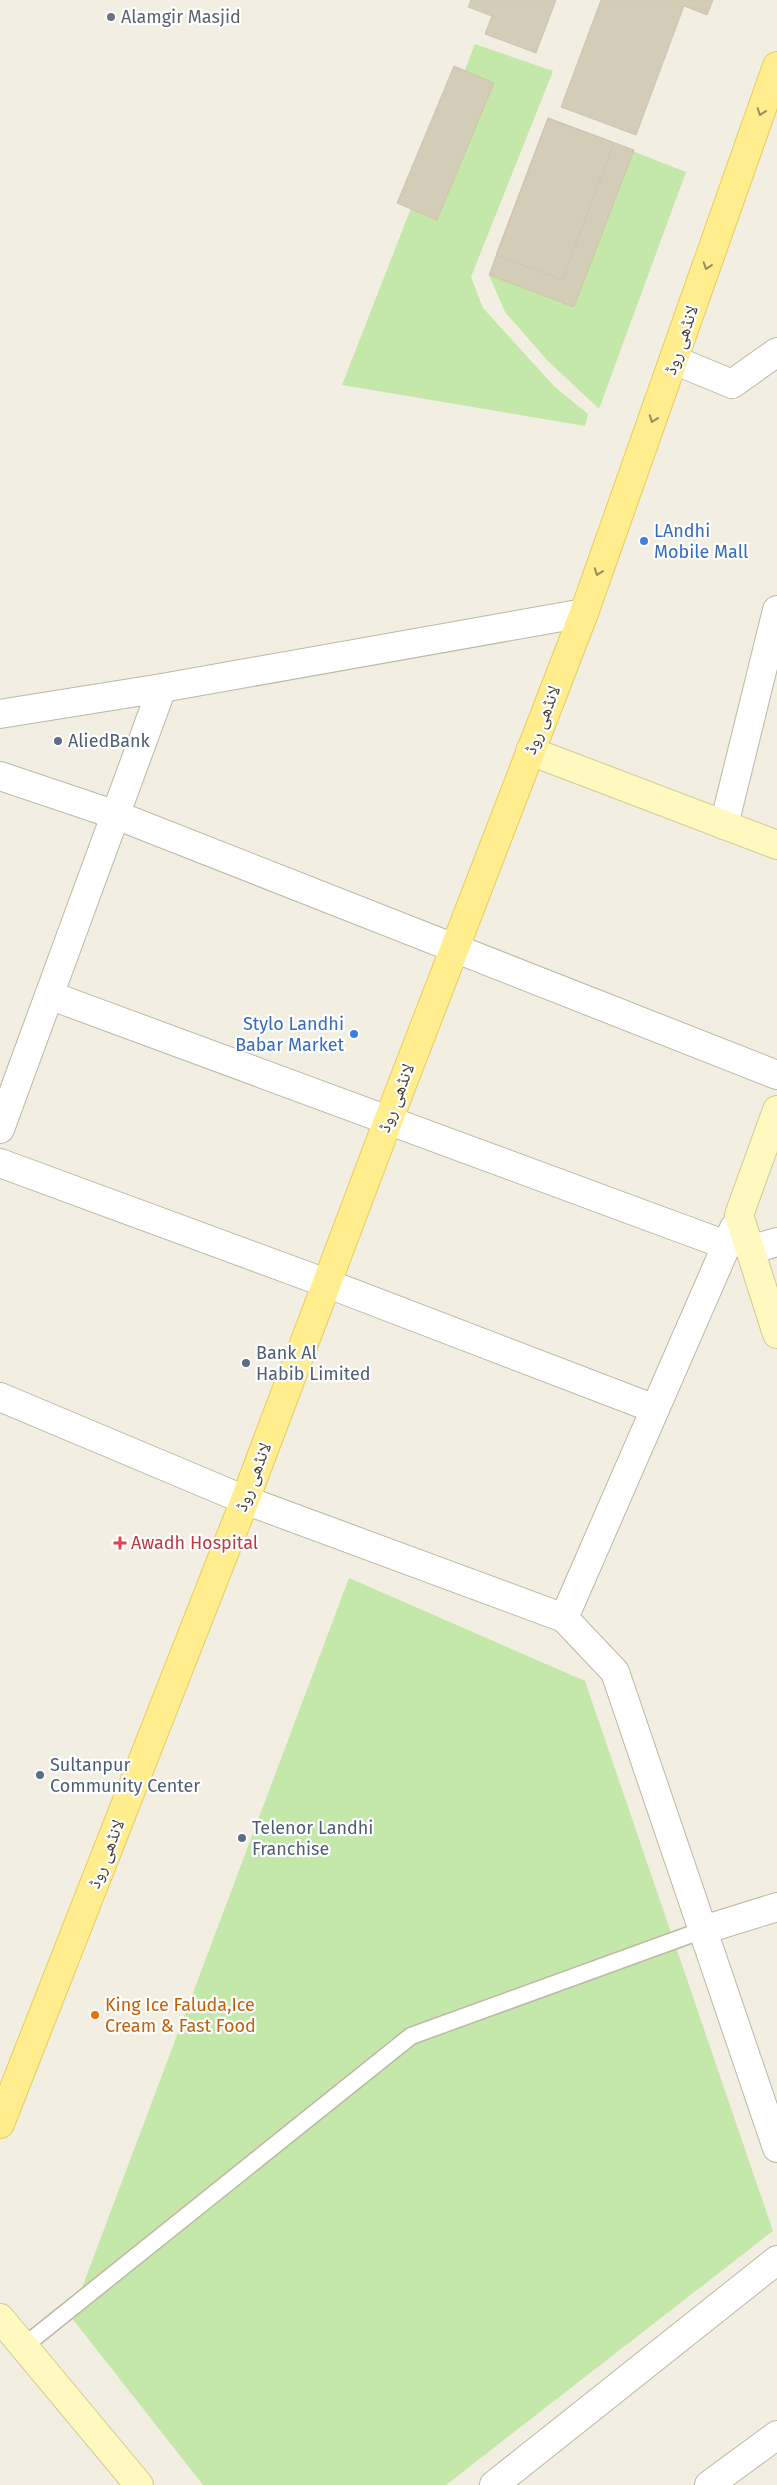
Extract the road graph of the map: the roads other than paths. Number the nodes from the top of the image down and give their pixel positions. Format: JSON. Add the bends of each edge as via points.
{"nodes":[{"id":1,"x":777,"y":66,"type":"edge"},
{"id":2,"x":777,"y":352,"type":"edge"},
{"id":3,"x":674,"y":360,"type":"junction"},
{"id":4,"x":584,"y":613,"type":"junction"},
{"id":5,"x":776,"y":621,"type":"edge"},
{"id":6,"x":162,"y":688,"type":"junction"},
{"id":7,"x":0,"y":714,"type":"edge"},
{"id":8,"x":530,"y":751,"type":"junction"},
{"id":9,"x":0,"y":776,"type":"edge"},
{"id":10,"x":116,"y":815,"type":"junction"},
{"id":11,"x":724,"y":825,"type":"junction"},
{"id":12,"x":777,"y":845,"type":"edge"},
{"id":13,"x":454,"y":948,"type":"junction"},
{"id":14,"x":49,"y":995,"type":"junction"},
{"id":15,"x":777,"y":1076,"type":"edge"},
{"id":16,"x":777,"y":1110,"type":"edge"},
{"id":17,"x":388,"y":1121,"type":"junction"},
{"id":18,"x":0,"y":1129,"type":"edge"},
{"id":19,"x":0,"y":1163,"type":"edge"},
{"id":20,"x":777,"y":1242,"type":"edge"},
{"id":21,"x":738,"y":1247,"type":"junction"},
{"id":22,"x":326,"y":1283,"type":"junction"},
{"id":23,"x":777,"y":1334,"type":"edge"},
{"id":24,"x":0,"y":1397,"type":"edge"},
{"id":25,"x":655,"y":1409,"type":"junction"},
{"id":26,"x":245,"y":1500,"type":"junction"},
{"id":27,"x":564,"y":1618,"type":"junction"},
{"id":28,"x":777,"y":1907,"type":"edge"},
{"id":29,"x":703,"y":1930,"type":"junction"},
{"id":30,"x":0,"y":2124,"type":"edge"},
{"id":31,"x":777,"y":2148,"type":"edge"},
{"id":32,"x":777,"y":2260,"type":"edge"},
{"id":33,"x":0,"y":2318,"type":"edge"},
{"id":34,"x":24,"y":2346,"type":"junction"},
{"id":35,"x":777,"y":2435,"type":"edge"},
{"id":36,"x":139,"y":2485,"type":"edge"},
{"id":37,"x":494,"y":2485,"type":"edge"},
{"id":38,"x":709,"y":2485,"type":"edge"}],
"edges":[{"from":1,"to":3,"type":"main road","name":"لانڈھی روڈ","one_way":true},
{"from":2,"to":3,"type":"street","via":[[732,384]]},
{"from":3,"to":4,"type":"main road","name":"لانڈھی روڈ","one_way":true},
{"from":4,"to":6,"type":"street"},
{"from":4,"to":8,"type":"main road","name":"لانڈھی روڈ"},
{"from":5,"to":11,"type":"street"},
{"from":6,"to":7,"type":"street"},
{"from":6,"to":10,"type":"street"},
{"from":8,"to":11,"type":"street"},
{"from":8,"to":13,"type":"main road","name":"لانڈھی روڈ"},
{"from":9,"to":10,"type":"street"},
{"from":10,"to":13,"type":"street"},
{"from":10,"to":14,"type":"street"},
{"from":11,"to":12,"type":"street"},
{"from":13,"to":15,"type":"street"},
{"from":13,"to":17,"type":"main road","name":"لانڈھی روڈ"},
{"from":14,"to":17,"type":"street"},
{"from":14,"to":18,"type":"street"},
{"from":16,"to":21,"type":"street","via":[[739,1215]]},
{"from":17,"to":21,"type":"street"},
{"from":17,"to":22,"type":"main road","name":"لانڈھی روڈ"},
{"from":19,"to":22,"type":"street"},
{"from":20,"to":21,"type":"street"},
{"from":21,"to":23,"type":"street"},
{"from":21,"to":25,"type":"street"},
{"from":22,"to":25,"type":"street"},
{"from":22,"to":26,"type":"main road","name":"لانڈھی روڈ"},
{"from":24,"to":26,"type":"street"},
{"from":25,"to":27,"type":"street"},
{"from":26,"to":27,"type":"street"},
{"from":26,"to":30,"type":"main road","name":"لانڈھی روڈ"},
{"from":27,"to":29,"type":"street","via":[[615,1672]]},
{"from":28,"to":29,"type":"street"},
{"from":29,"to":31,"type":"street"},
{"from":29,"to":34,"type":"lane","via":[[411,2036]]},
{"from":32,"to":37,"type":"street"},
{"from":33,"to":34,"type":"street"},
{"from":34,"to":36,"type":"street"},
{"from":35,"to":38,"type":"street"}]}
